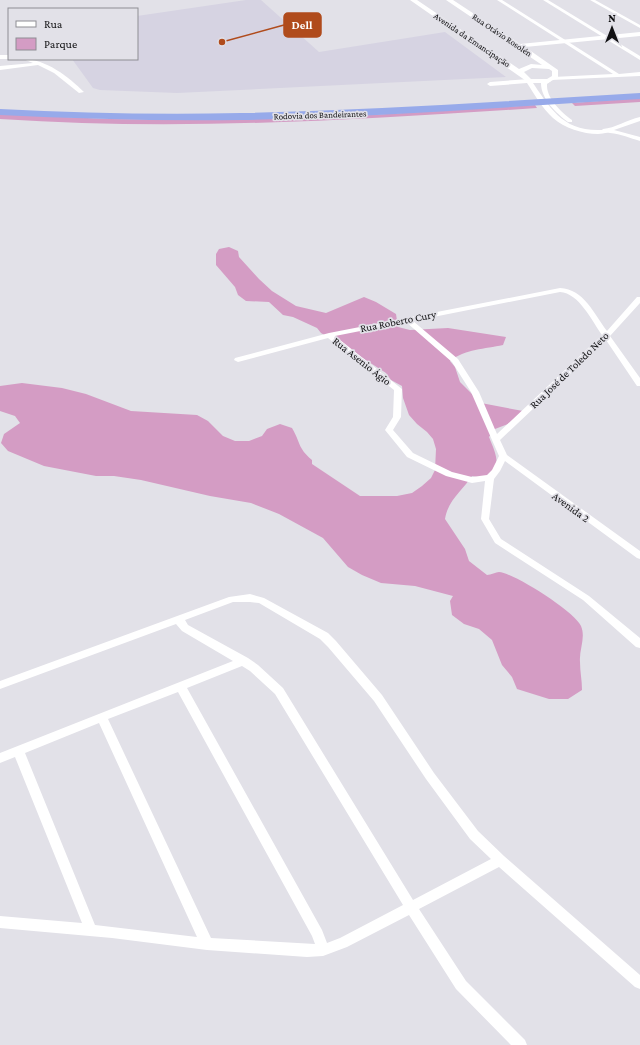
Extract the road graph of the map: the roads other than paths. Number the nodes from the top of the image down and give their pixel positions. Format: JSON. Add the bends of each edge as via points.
{"nodes":[{"id":1,"x":413,"y":0,"type":"edge"},
{"id":2,"x":449,"y":0,"type":"edge"},
{"id":3,"x":499,"y":0,"type":"edge"},
{"id":4,"x":545,"y":0,"type":"edge"},
{"id":5,"x":592,"y":0,"type":"edge"},
{"id":6,"x":640,"y":27,"type":"edge"},
{"id":7,"x":640,"y":34,"type":"edge"},
{"id":8,"x":605,"y":37,"type":"junction"},
{"id":9,"x":563,"y":41,"type":"junction"},
{"id":10,"x":519,"y":46,"type":"junction"},
{"id":11,"x":0,"y":53,"type":"edge"},
{"id":12,"x":5,"y":57,"type":"edge"},
{"id":13,"x":534,"y":57,"type":"junction"},
{"id":14,"x":640,"y":58,"type":"edge"},
{"id":15,"x":30,"y":60,"type":"edge"},
{"id":16,"x":41,"y":63,"type":"junction"},
{"id":17,"x":506,"y":64,"type":"junction"},
{"id":18,"x":0,"y":68,"type":"edge"},
{"id":19,"x":552,"y":69,"type":"junction"},
{"id":20,"x":519,"y":72,"type":"junction"},
{"id":21,"x":640,"y":74,"type":"edge"},
{"id":22,"x":618,"y":75,"type":"junction"},
{"id":23,"x":584,"y":77,"type":"junction"},
{"id":24,"x":551,"y":80,"type":"junction"},
{"id":25,"x":529,"y":81,"type":"junction"},
{"id":26,"x":500,"y":83,"type":"junction"},
{"id":27,"x":490,"y":84,"type":"dead end"},
{"id":28,"x":81,"y":92,"type":"dead end"},
{"id":29,"x":640,"y":96,"type":"edge"},
{"id":30,"x":573,"y":104,"type":"junction"},
{"id":31,"x":640,"y":104,"type":"edge"},
{"id":32,"x":538,"y":106,"type":"junction"},
{"id":33,"x":0,"y":112,"type":"edge"},
{"id":34,"x":640,"y":119,"type":"edge"},
{"id":35,"x":0,"y":120,"type":"edge"},
{"id":36,"x":607,"y":130,"type":"junction"},
{"id":37,"x":640,"y":139,"type":"edge"},
{"id":38,"x":640,"y":299,"type":"edge"},
{"id":39,"x":407,"y":319,"type":"junction"},
{"id":40,"x":329,"y":335,"type":"junction"},
{"id":41,"x":606,"y":336,"type":"junction"},
{"id":42,"x":238,"y":360,"type":"dead end"},
{"id":43,"x":640,"y":384,"type":"edge"},
{"id":44,"x":496,"y":440,"type":"junction"},
{"id":45,"x":503,"y":456,"type":"junction"},
{"id":46,"x":490,"y":478,"type":"junction"},
{"id":47,"x":640,"y":556,"type":"edge"},
{"id":48,"x":178,"y":620,"type":"junction"},
{"id":49,"x":640,"y":644,"type":"edge"},
{"id":50,"x":244,"y":661,"type":"junction"},
{"id":51,"x":0,"y":685,"type":"edge"},
{"id":52,"x":180,"y":686,"type":"junction"},
{"id":53,"x":102,"y":717,"type":"junction"},
{"id":54,"x":18,"y":750,"type":"junction"},
{"id":55,"x":0,"y":758,"type":"edge"},
{"id":56,"x":500,"y":860,"type":"junction"},
{"id":57,"x":411,"y":907,"type":"junction"},
{"id":58,"x":0,"y":922,"type":"edge"},
{"id":59,"x":89,"y":930,"type":"junction"},
{"id":60,"x":207,"y":944,"type":"junction"},
{"id":61,"x":323,"y":950,"type":"junction"},
{"id":62,"x":640,"y":983,"type":"edge"},
{"id":63,"x":520,"y":1045,"type":"edge"}],
"edges":[{"from":1,"to":17,"type":"street","name":"Avenida da Emancipação"},
{"from":2,"to":10,"type":"street","name":"Rua Otávio Rosolén"},
{"from":3,"to":9,"type":"street"},
{"from":4,"to":8,"type":"street"},
{"from":5,"to":6,"type":"street"},
{"from":7,"to":8,"type":"street"},
{"from":8,"to":9,"type":"street"},
{"from":8,"to":14,"type":"street"},
{"from":9,"to":10,"type":"street"},
{"from":9,"to":22,"type":"street"},
{"from":10,"to":13,"type":"street","name":"Rua Otávio Rosolén"},
{"from":11,"to":12,"type":"street"},
{"from":13,"to":17,"type":"street","via":[[528,62]]},
{"from":13,"to":19,"type":"street","name":"Rua Otávio Rosolén"},
{"from":15,"to":16,"type":"street"},
{"from":16,"to":18,"type":"street"},
{"from":16,"to":28,"type":"street"},
{"from":17,"to":20,"type":"street","name":"Avenida da Emancipação"},
{"from":19,"to":20,"type":"street","via":[[531,66]]},
{"from":19,"to":23,"type":"street","via":[[571,77]]},
{"from":19,"to":24,"type":"street","via":[[556,75]]},
{"from":20,"to":25,"type":"street","name":"Avenida da Emancipação"},
{"from":20,"to":26,"type":"street","via":[[514,79]]},
{"from":21,"to":22,"type":"street"},
{"from":22,"to":23,"type":"street"},
{"from":23,"to":24,"type":"street"},
{"from":24,"to":25,"type":"street"},
{"from":24,"to":36,"type":"street","via":[[544,83],[544,91],[561,115],[580,126]]},
{"from":25,"to":26,"type":"street"},
{"from":25,"to":36,"type":"street","via":[[560,121],[589,131]]},
{"from":26,"to":27,"type":"street"},
{"from":29,"to":30,"type":"highway","name":"Rodovia dos Bandeirantes"},
{"from":30,"to":31,"type":"highway","name":"Rodovia dos Bandeirantes"},
{"from":30,"to":32,"type":"highway","name":"Rodovia dos Bandeirantes"},
{"from":32,"to":33,"type":"highway","name":"Rodovia dos Bandeirantes","via":[[229,118],[129,118]]},
{"from":32,"to":35,"type":"highway","name":"Rodovia dos Bandeirantes","via":[[361,122],[230,126],[100,125]]},
{"from":34,"to":36,"type":"street","via":[[630,120]]},
{"from":36,"to":37,"type":"street"},
{"from":38,"to":41,"type":"street","name":"Rua José de Toledo Neto"},
{"from":39,"to":40,"type":"street","name":"Rua Roberto Cury"},
{"from":39,"to":41,"type":"street","name":"Rua Roberto Cury","via":[[568,290],[575,293]]},
{"from":39,"to":44,"type":"street","via":[[455,361],[475,392]]},
{"from":40,"to":42,"type":"street","name":"Rua Roberto Cury"},
{"from":40,"to":46,"type":"street","name":"Rua Asenio Ágio","via":[[398,389],[397,417],[389,430],[410,455],[449,474],[472,480]]},
{"from":41,"to":43,"type":"street"},
{"from":41,"to":44,"type":"street","name":"Rua José de Toledo Neto"},
{"from":44,"to":45,"type":"street"},
{"from":45,"to":46,"type":"street"},
{"from":45,"to":47,"type":"street","name":"Avenida 2"},
{"from":46,"to":49,"type":"street","via":[[485,518],[498,542],[586,598]]},
{"from":48,"to":50,"type":"street","via":[[185,628]]},
{"from":48,"to":51,"type":"street"},
{"from":48,"to":56,"type":"street","via":[[232,600],[250,598],[260,600],[324,636],[378,698],[430,776],[474,835]]},
{"from":50,"to":52,"type":"street"},
{"from":50,"to":57,"type":"street","via":[[264,676],[285,699]]},
{"from":52,"to":53,"type":"street"},
{"from":52,"to":61,"type":"street","via":[[318,934]]},
{"from":53,"to":54,"type":"street"},
{"from":53,"to":60,"type":"street"},
{"from":54,"to":55,"type":"street"},
{"from":54,"to":59,"type":"street","via":[[88,921]]},
{"from":56,"to":57,"type":"street"},
{"from":56,"to":62,"type":"street"},
{"from":57,"to":61,"type":"street","via":[[343,943]]},
{"from":57,"to":63,"type":"street","via":[[461,985]]},
{"from":58,"to":59,"type":"street"},
{"from":59,"to":60,"type":"street"},
{"from":60,"to":61,"type":"street"}]}
